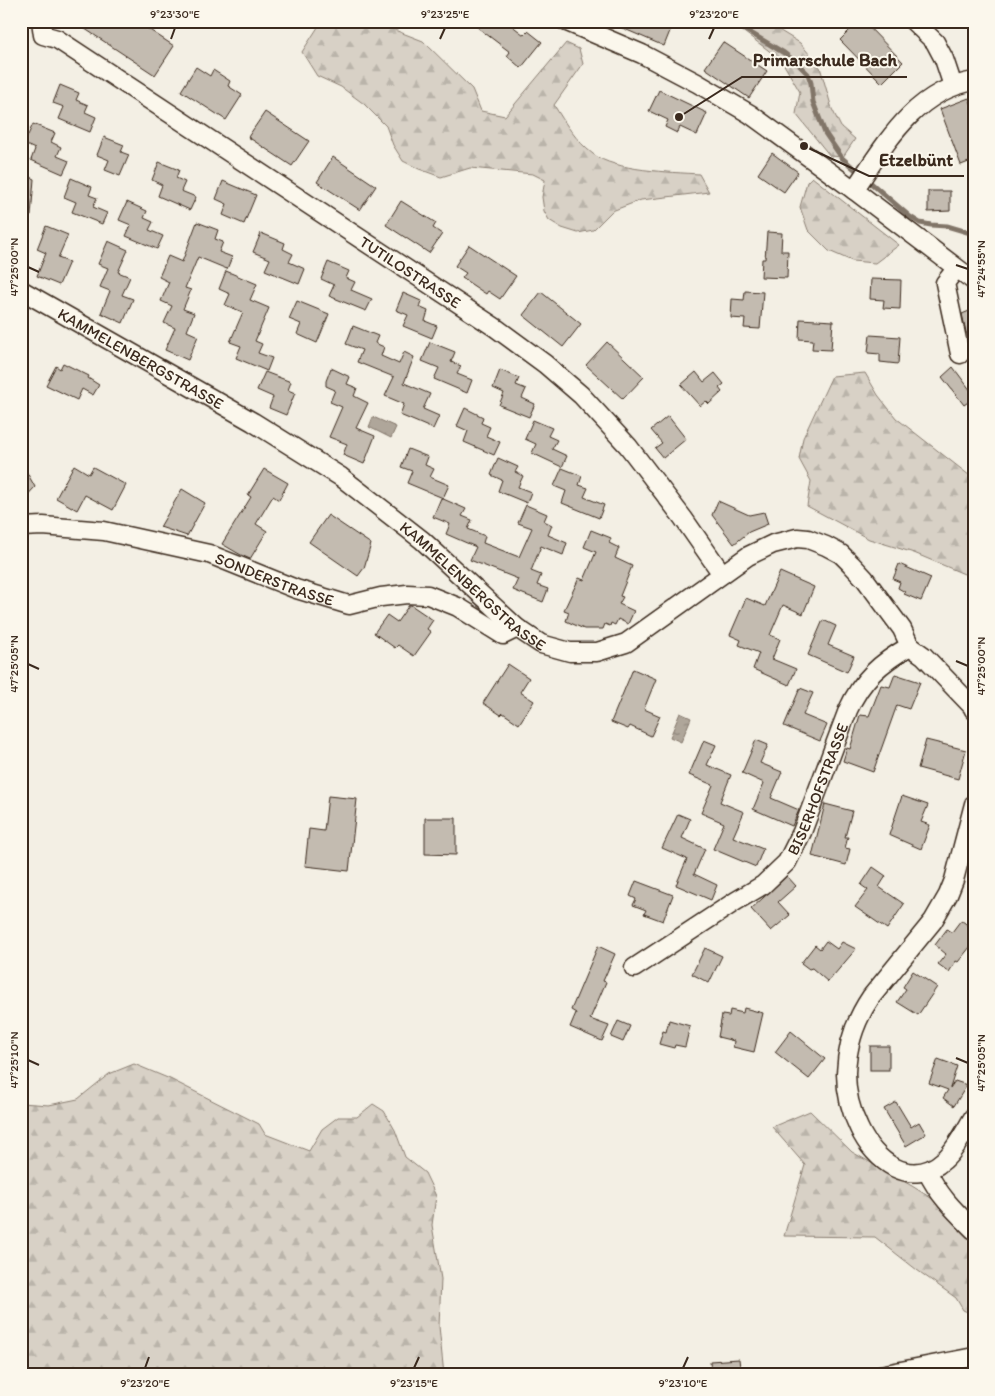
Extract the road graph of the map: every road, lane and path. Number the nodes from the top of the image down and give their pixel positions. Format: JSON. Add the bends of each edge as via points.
{"nodes":[{"id":1,"x":565,"y":21,"type":"edge"},
{"id":2,"x":913,"y":21,"type":"edge"},
{"id":3,"x":42,"y":28,"type":"edge"},
{"id":4,"x":974,"y":81,"type":"edge"},
{"id":5,"x":953,"y":86,"type":"junction"},
{"id":6,"x":857,"y":185,"type":"junction"},
{"id":7,"x":956,"y":268,"type":"junction"},
{"id":8,"x":974,"y":282,"type":"edge"},
{"id":9,"x":21,"y":290,"type":"edge"},
{"id":10,"x":960,"y":354,"type":"dead end"},
{"id":11,"x":21,"y":527,"type":"edge"},
{"id":12,"x":722,"y":574,"type":"junction"},
{"id":13,"x":517,"y":628,"type":"junction"},
{"id":14,"x":910,"y":646,"type":"junction"},
{"id":15,"x":974,"y":710,"type":"edge"},
{"id":16,"x":974,"y":804,"type":"edge"},
{"id":17,"x":634,"y":968,"type":"dead end"},
{"id":18,"x":974,"y":1116,"type":"edge"},
{"id":19,"x":928,"y":1171,"type":"junction"},
{"id":20,"x":974,"y":1230,"type":"edge"},
{"id":21,"x":974,"y":1357,"type":"edge"},
{"id":22,"x":880,"y":1375,"type":"edge"}],
"edges":[{"from":1,"to":6,"type":"street","via":[[642,54],[718,95]]},
{"from":2,"to":5,"type":"street","via":[[935,42]]},
{"from":3,"to":12,"type":"street","name":"TUTILOSTRASSE","via":[[545,364],[581,395],[628,446]]},
{"from":4,"to":5,"type":"street"},
{"from":5,"to":6,"type":"street","via":[[911,113],[889,138]]},
{"from":6,"to":7,"type":"street"},
{"from":7,"to":8,"type":"street"},
{"from":7,"to":10,"type":"street","via":[[945,283]]},
{"from":9,"to":13,"type":"street","name":"KAMMELENBERGSTRASSE","via":[[236,412],[341,476],[422,540]]},
{"from":11,"to":13,"type":"street","name":"SONDERSTRASSE","via":[[104,531],[209,554],[296,589],[349,606],[390,596],[428,595],[458,607],[503,635]]},
{"from":12,"to":13,"type":"street","name":"KAMMELENBERGSTRASSE","via":[[626,643],[597,652],[570,652],[541,644]]},
{"from":12,"to":14,"type":"street","name":"KAMMELENBERGSTRASSE","via":[[773,544],[797,538],[808,539],[841,554],[851,564],[902,629]]},
{"from":14,"to":15,"type":"street","via":[[924,656]]},
{"from":14,"to":17,"type":"street","name":"BISERHOFSTRASSE","via":[[883,663],[865,680],[853,698],[802,832],[787,862],[763,885]]},
{"from":16,"to":19,"type":"street","via":[[948,895],[933,921],[863,1009],[848,1054],[846,1073],[851,1106],[859,1129],[870,1146],[896,1169],[907,1173]]},
{"from":18,"to":19,"type":"street","via":[[944,1160]]},
{"from":19,"to":20,"type":"street","via":[[942,1197]]},
{"from":21,"to":22,"type":"street"}]}
